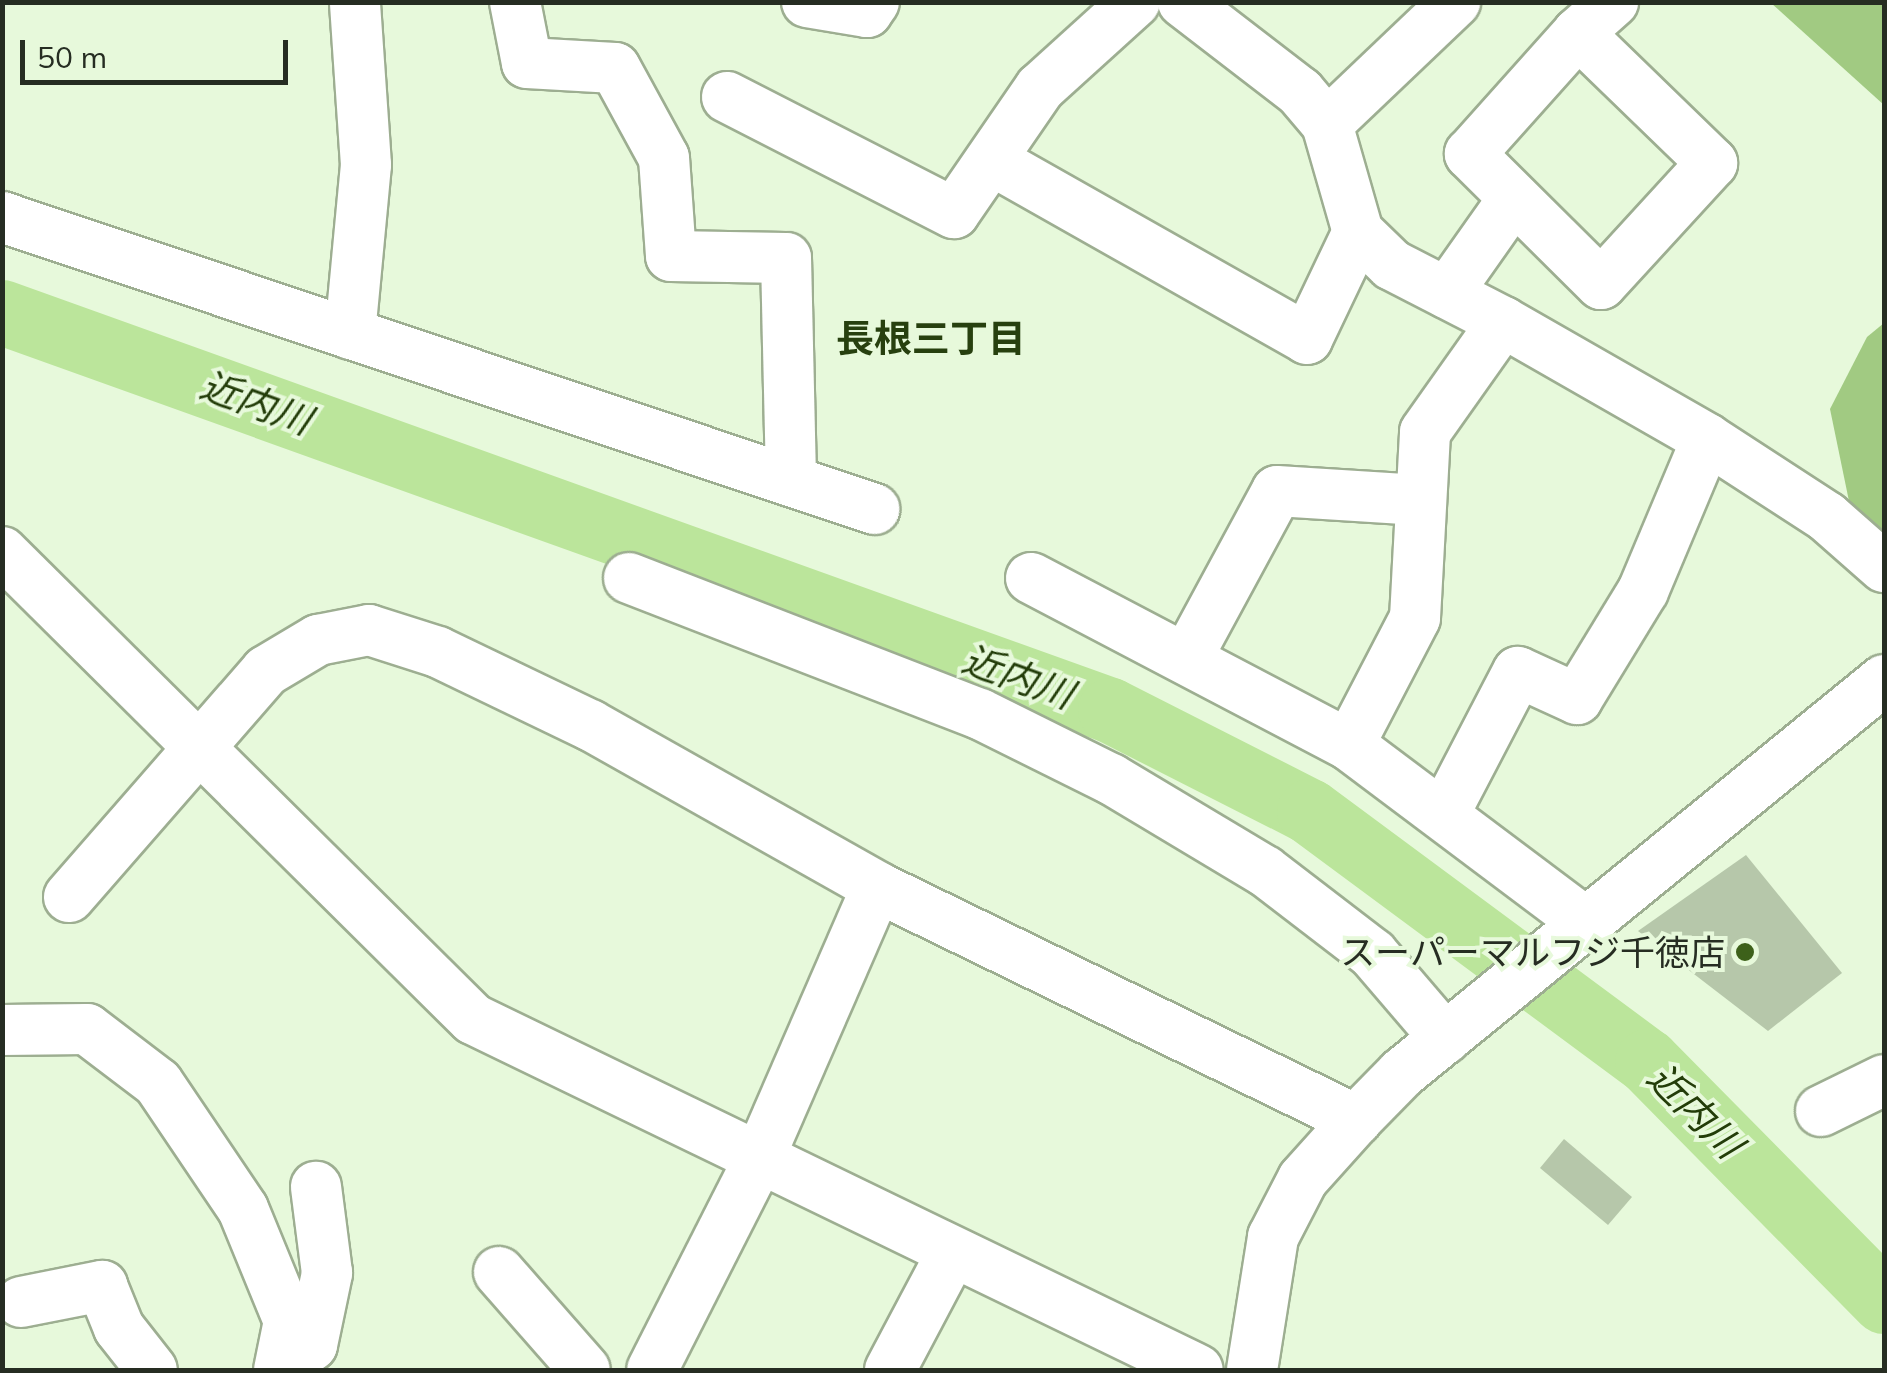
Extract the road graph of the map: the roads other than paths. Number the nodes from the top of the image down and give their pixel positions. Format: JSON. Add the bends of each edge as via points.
{"nodes":[{"id":1,"x":354,"y":2,"type":"edge"},
{"id":2,"x":515,"y":2,"type":"edge"},
{"id":3,"x":806,"y":2,"type":"edge"},
{"id":4,"x":874,"y":2,"type":"edge"},
{"id":5,"x":1135,"y":2,"type":"edge"},
{"id":6,"x":1183,"y":2,"type":"edge"},
{"id":7,"x":1456,"y":2,"type":"edge"},
{"id":8,"x":1596,"y":18,"type":"edge"},
{"id":9,"x":728,"y":97,"type":"dead end"},
{"id":10,"x":1327,"y":124,"type":"junction"},
{"id":11,"x":993,"y":161,"type":"junction"},
{"id":12,"x":1514,"y":198,"type":"junction"},
{"id":13,"x":2,"y":217,"type":"edge"},
{"id":14,"x":1358,"y":232,"type":"junction"},
{"id":15,"x":1447,"y":293,"type":"junction"},
{"id":16,"x":1504,"y":322,"type":"junction"},
{"id":17,"x":350,"y":334,"type":"junction"},
{"id":18,"x":1707,"y":439,"type":"junction"},
{"id":19,"x":792,"y":481,"type":"junction"},
{"id":20,"x":1420,"y":500,"type":"junction"},
{"id":21,"x":874,"y":508,"type":"dead end"},
{"id":22,"x":2,"y":552,"type":"edge"},
{"id":23,"x":1884,"y":567,"type":"edge"},
{"id":24,"x":629,"y":578,"type":"dead end"},
{"id":25,"x":1031,"y":578,"type":"dead end"},
{"id":26,"x":1188,"y":654,"type":"junction"},
{"id":27,"x":1884,"y":680,"type":"edge"},
{"id":28,"x":201,"y":743,"type":"junction"},
{"id":29,"x":1349,"y":745,"type":"junction"},
{"id":30,"x":1445,"y":812,"type":"junction"},
{"id":31,"x":878,"y":887,"type":"junction"},
{"id":32,"x":69,"y":897,"type":"dead end"},
{"id":33,"x":1579,"y":932,"type":"junction"},
{"id":34,"x":2,"y":1030,"type":"edge"},
{"id":35,"x":1455,"y":1032,"type":"junction"},
{"id":36,"x":1884,"y":1080,"type":"edge"},
{"id":37,"x":1822,"y":1111,"type":"dead end"},
{"id":38,"x":1356,"y":1120,"type":"junction"},
{"id":39,"x":758,"y":1161,"type":"junction"},
{"id":40,"x":316,"y":1187,"type":"dead end"},
{"id":41,"x":952,"y":1253,"type":"junction"},
{"id":42,"x":499,"y":1272,"type":"dead end"},
{"id":43,"x":21,"y":1302,"type":"dead end"},
{"id":44,"x":562,"y":1363,"type":"edge"},
{"id":45,"x":152,"y":1370,"type":"edge"},
{"id":46,"x":279,"y":1370,"type":"edge"},
{"id":47,"x":652,"y":1370,"type":"edge"},
{"id":48,"x":890,"y":1370,"type":"edge"},
{"id":49,"x":1198,"y":1370,"type":"edge"},
{"id":50,"x":1252,"y":1370,"type":"edge"}],
"edges":[{"from":1,"to":17,"type":"street","via":[[366,165]]},
{"from":2,"to":19,"type":"street","via":[[526,63],[615,68],[664,158],[671,256],[786,258]]},
{"from":3,"to":4,"type":"street","via":[[867,12]]},
{"from":5,"to":11,"type":"street","via":[[1040,88]]},
{"from":6,"to":10,"type":"street","via":[[1300,92]]},
{"from":7,"to":10,"type":"street"},
{"from":8,"to":12,"type":"street","via":[[1470,154]]},
{"from":8,"to":12,"type":"street","via":[[1712,163],[1601,284]]},
{"from":9,"to":11,"type":"street","via":[[954,213]]},
{"from":10,"to":14,"type":"street"},
{"from":11,"to":14,"type":"street","via":[[1307,339]]},
{"from":12,"to":15,"type":"street"},
{"from":13,"to":17,"type":"street"},
{"from":14,"to":15,"type":"street","via":[[1392,265]]},
{"from":15,"to":16,"type":"street"},
{"from":16,"to":18,"type":"street"},
{"from":16,"to":20,"type":"street","via":[[1425,432]]},
{"from":17,"to":19,"type":"street"},
{"from":18,"to":23,"type":"street","via":[[1828,518]]},
{"from":18,"to":30,"type":"street","via":[[1643,591],[1577,698],[1518,672]]},
{"from":19,"to":21,"type":"street"},
{"from":20,"to":26,"type":"street","via":[[1278,491]]},
{"from":20,"to":29,"type":"street","via":[[1415,618]]},
{"from":22,"to":28,"type":"street"},
{"from":24,"to":35,"type":"street","via":[[962,706],[1111,779],[1266,871],[1372,954]]},
{"from":25,"to":26,"type":"street"},
{"from":26,"to":29,"type":"street"},
{"from":27,"to":33,"type":"street"},
{"from":28,"to":31,"type":"street","via":[[266,671],[318,640],[369,630],[438,652],[590,725]]},
{"from":28,"to":32,"type":"street"},
{"from":28,"to":39,"type":"street","via":[[472,1019]]},
{"from":29,"to":30,"type":"street"},
{"from":30,"to":33,"type":"street"},
{"from":31,"to":38,"type":"street"},
{"from":31,"to":39,"type":"street"},
{"from":33,"to":35,"type":"street"},
{"from":34,"to":46,"type":"street","via":[[87,1029],[158,1082],[243,1209],[288,1320]]},
{"from":35,"to":38,"type":"street"},
{"from":36,"to":37,"type":"street"},
{"from":38,"to":50,"type":"street","via":[[1304,1179],[1273,1237]]},
{"from":39,"to":41,"type":"street"},
{"from":39,"to":47,"type":"street"},
{"from":40,"to":46,"type":"street","via":[[326,1272],[316,1327],[312,1346]]},
{"from":41,"to":48,"type":"street"},
{"from":41,"to":49,"type":"street"},
{"from":42,"to":44,"type":"street"},
{"from":43,"to":45,"type":"street","via":[[102,1286],[119,1328]]}]}
